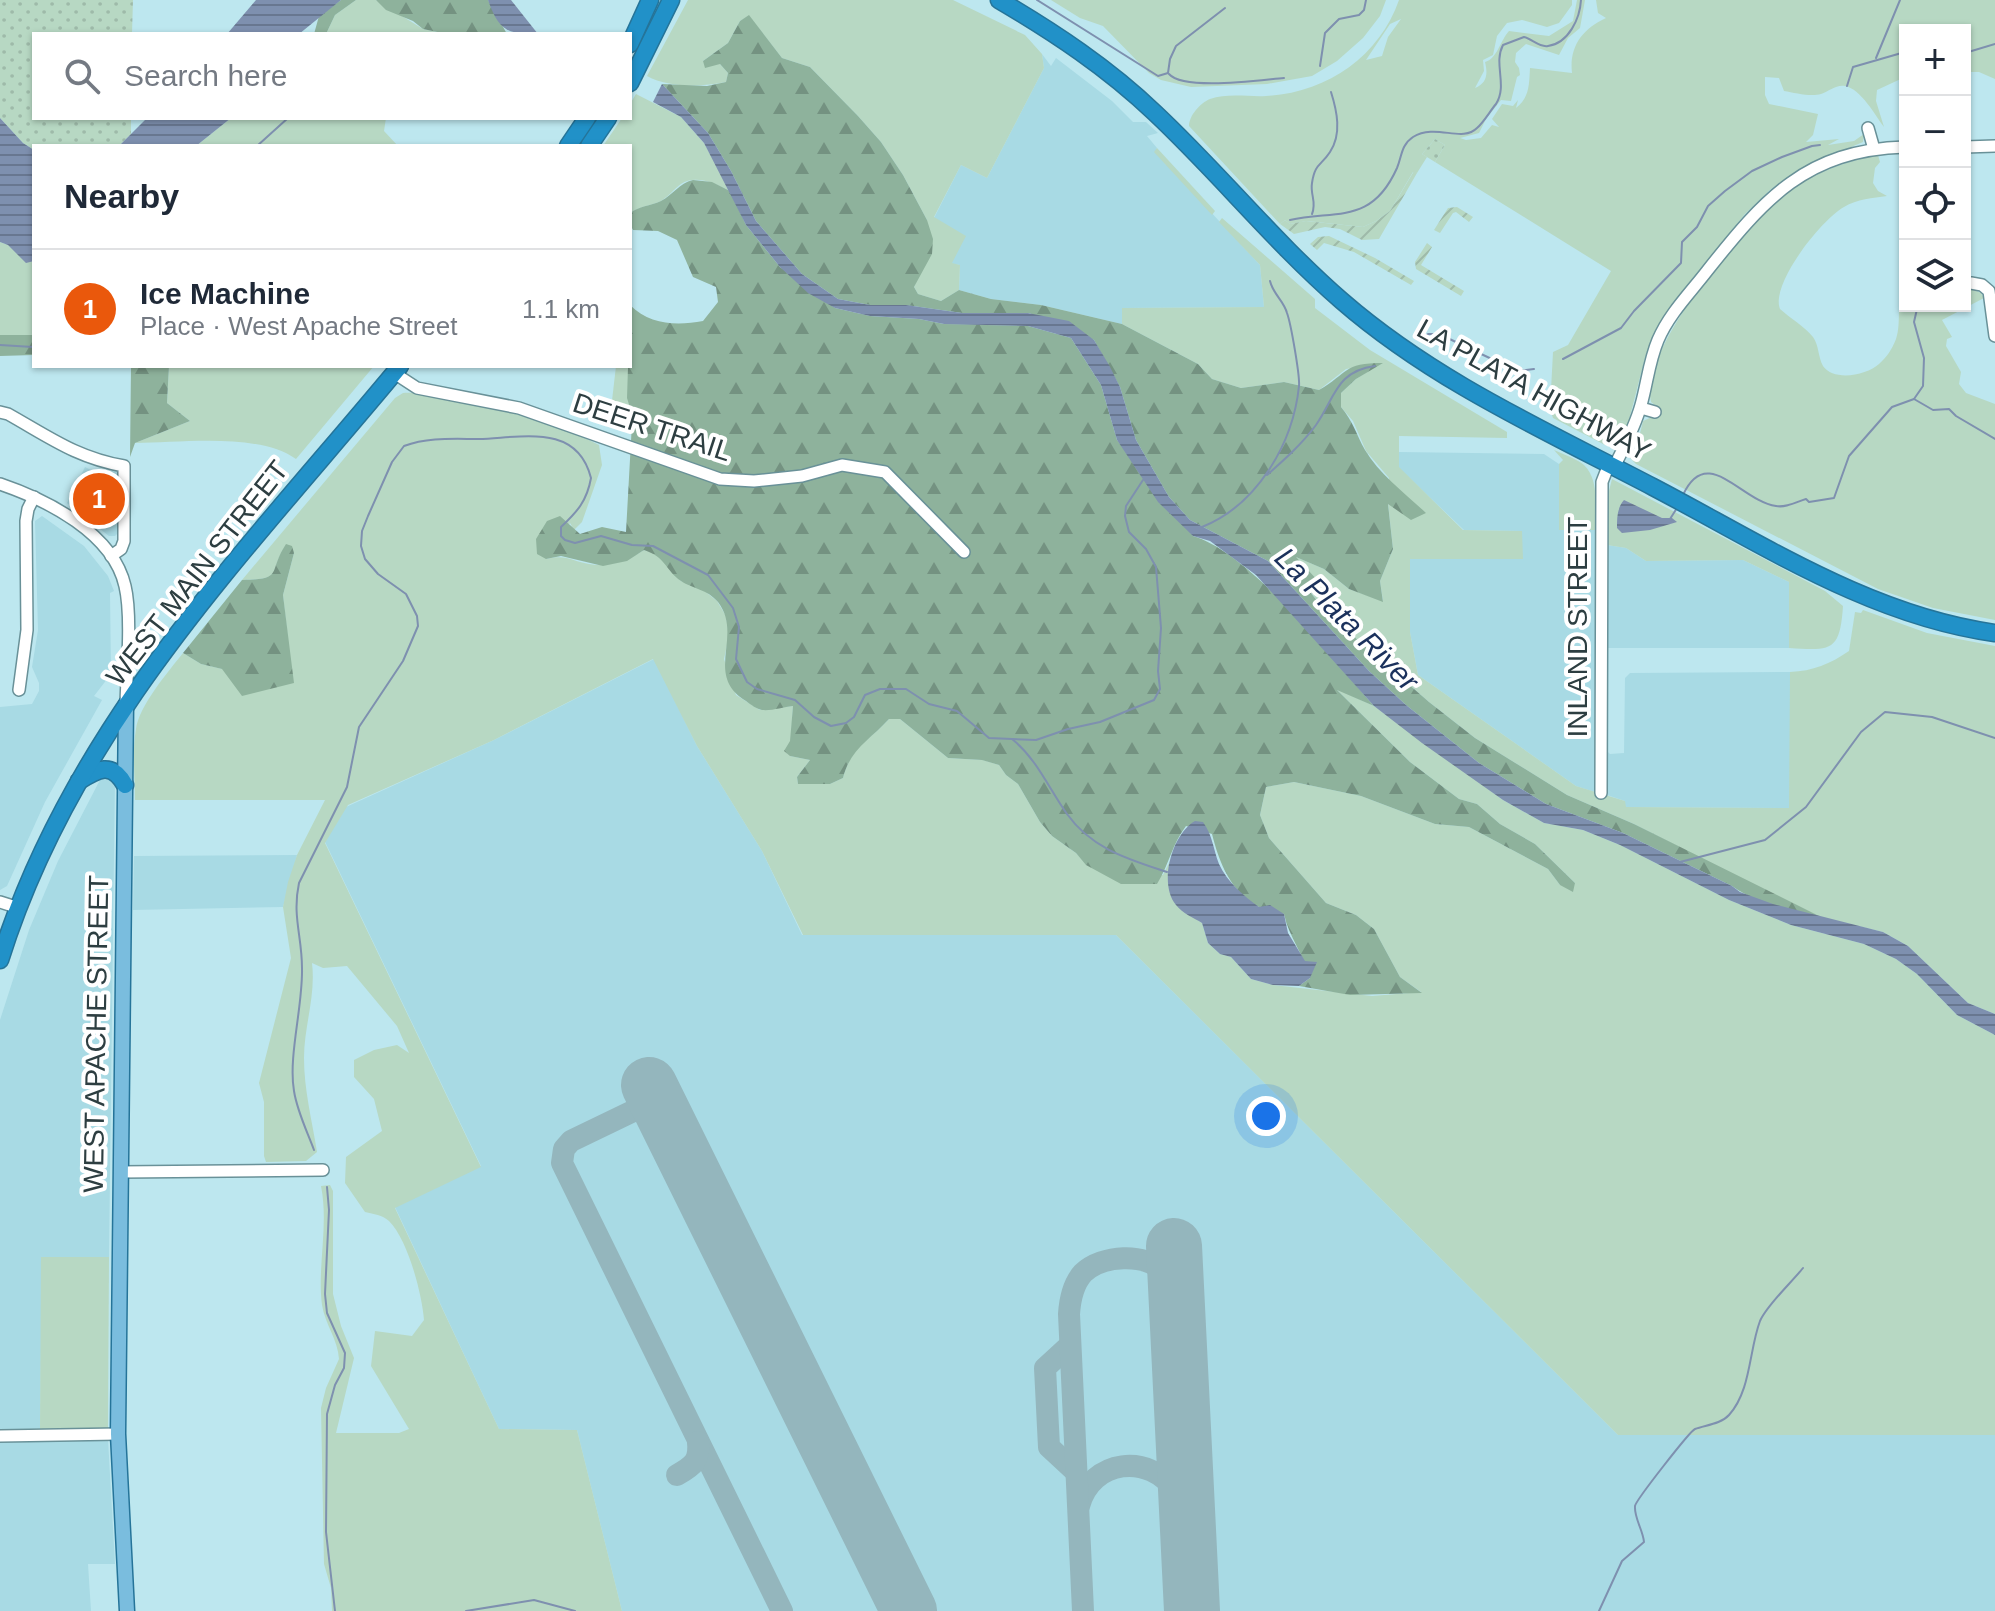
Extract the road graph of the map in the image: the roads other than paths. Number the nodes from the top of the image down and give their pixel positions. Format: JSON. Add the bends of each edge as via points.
{"nodes":[{"id":1,"x":650,"y":0,"type":"edge"},
{"id":2,"x":671,"y":0,"type":"edge"},
{"id":3,"x":680,"y":0,"type":"edge"},
{"id":4,"x":999,"y":0,"type":"edge"},
{"id":5,"x":632,"y":40,"type":"edge"},
{"id":6,"x":644,"y":56,"type":"junction"},
{"id":7,"x":632,"y":79,"type":"edge"},
{"id":8,"x":586,"y":120,"type":"edge"},
{"id":9,"x":607,"y":120,"type":"edge"},
{"id":10,"x":1868,"y":128,"type":"dead end"},
{"id":11,"x":569,"y":144,"type":"edge"},
{"id":12,"x":590,"y":144,"type":"edge"},
{"id":13,"x":1995,"y":146,"type":"edge"},
{"id":14,"x":1899,"y":147,"type":"edge"},
{"id":15,"x":1971,"y":147,"type":"edge"},
{"id":16,"x":1874,"y":149,"type":"junction"},
{"id":17,"x":1971,"y":283,"type":"dead end"},
{"id":18,"x":1995,"y":336,"type":"edge"},
{"id":19,"x":397,"y":369,"type":"edge"},
{"id":20,"x":1641,"y":408,"type":"junction"},
{"id":21,"x":0,"y":412,"type":"edge"},
{"id":22,"x":1655,"y":412,"type":"dead end"},
{"id":23,"x":1612,"y":465,"type":"junction"},
{"id":24,"x":0,"y":484,"type":"edge"},
{"id":25,"x":34,"y":497,"type":"junction"},
{"id":26,"x":964,"y":552,"type":"dead end"},
{"id":27,"x":111,"y":556,"type":"junction"},
{"id":28,"x":1995,"y":633,"type":"edge"},
{"id":29,"x":19,"y":690,"type":"dead end"},
{"id":30,"x":126,"y":703,"type":"junction"},
{"id":31,"x":77,"y":781,"type":"junction"},
{"id":32,"x":125,"y":785,"type":"junction"},
{"id":33,"x":1601,"y":793,"type":"dead end"},
{"id":34,"x":0,"y":902,"type":"edge"},
{"id":35,"x":19,"y":908,"type":"junction"},
{"id":36,"x":0,"y":960,"type":"edge"},
{"id":37,"x":323,"y":1170,"type":"dead end"},
{"id":38,"x":121,"y":1172,"type":"junction"},
{"id":39,"x":118,"y":1434,"type":"junction"},
{"id":40,"x":0,"y":1436,"type":"edge"},
{"id":41,"x":127,"y":1611,"type":"edge"}],
"edges":[{"from":1,"to":5,"type":"highway"},
{"from":2,"to":6,"type":"highway"},
{"from":3,"to":6,"type":"highway","via":[[654,52]]},
{"from":4,"to":23,"type":"highway","name":"LA PLATA HIGHWAY","via":[[1131,91],[1290,253],[1375,327],[1466,388]]},
{"from":6,"to":7,"type":"highway"},
{"from":8,"to":11,"type":"highway"},
{"from":9,"to":12,"type":"highway"},
{"from":10,"to":16,"type":"street"},
{"from":13,"to":15,"type":"street"},
{"from":14,"to":16,"type":"street","name":"INLAND STREET"},
{"from":16,"to":20,"type":"street","name":"INLAND STREET","via":[[1799,176],[1751,217],[1663,330]]},
{"from":17,"to":18,"type":"street","via":[[1989,291]]},
{"from":19,"to":26,"type":"street","name":"DEER TRAIL","via":[[417,388],[519,408],[720,479],[802,476],[842,465],[885,472]]},
{"from":19,"to":30,"type":"highway","name":"WEST MAIN STREET","via":[[198,605]]},
{"from":20,"to":22,"type":"street"},
{"from":20,"to":23,"type":"street","name":"INLAND STREET"},
{"from":21,"to":27,"type":"street","via":[[79,455],[124,466],[124,541]]},
{"from":23,"to":28,"type":"highway","name":"LA PLATA HIGHWAY","via":[[1879,603]]},
{"from":23,"to":33,"type":"street","name":"INLAND STREET","via":[[1602,482]]},
{"from":24,"to":25,"type":"street"},
{"from":25,"to":27,"type":"street","via":[[78,525]]},
{"from":25,"to":29,"type":"street","via":[[26,521],[27,630]]},
{"from":27,"to":30,"type":"street","name":"WEST APACHE STREET","via":[[126,595]]},
{"from":30,"to":31,"type":"highway","name":"WEST MAIN STREET"},
{"from":30,"to":32,"type":"main road","name":"WEST APACHE STREET"},
{"from":31,"to":32,"type":"highway","via":[[104,769],[116,771]]},
{"from":31,"to":35,"type":"highway","name":"WEST MAIN STREET"},
{"from":32,"to":38,"type":"main road","name":"WEST APACHE STREET"},
{"from":34,"to":35,"type":"street"},
{"from":35,"to":36,"type":"highway","name":"WEST MAIN STREET"},
{"from":37,"to":38,"type":"street"},
{"from":38,"to":39,"type":"main road","name":"WEST APACHE STREET"},
{"from":39,"to":40,"type":"street"},
{"from":39,"to":41,"type":"main road","name":"WEST APACHE STREET"}]}
